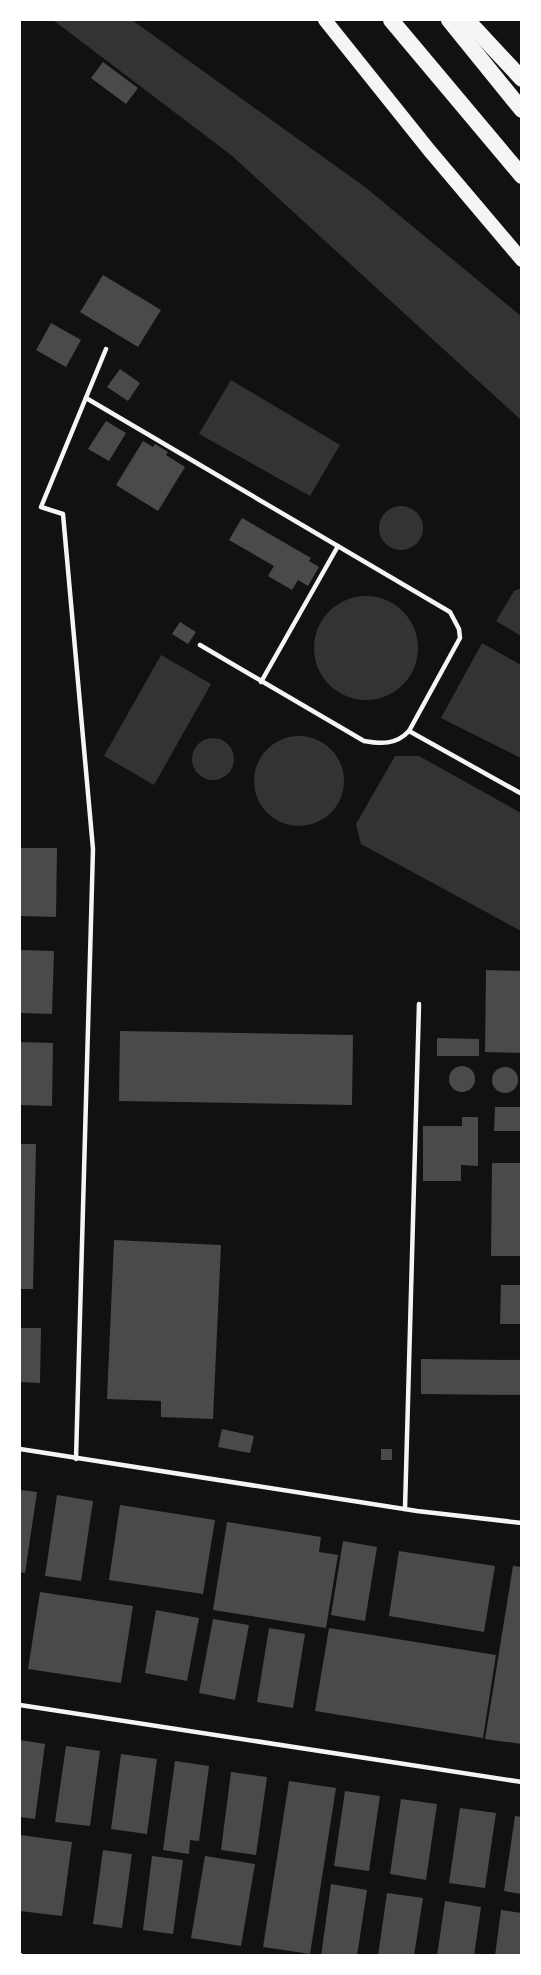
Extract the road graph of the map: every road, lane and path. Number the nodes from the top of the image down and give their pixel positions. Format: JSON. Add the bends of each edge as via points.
{"nodes":[{"id":1,"x":325,"y":20,"type":"edge"},
{"id":2,"x":391,"y":20,"type":"edge"},
{"id":3,"x":449,"y":20,"type":"edge"},
{"id":4,"x":467,"y":20,"type":"edge"},
{"id":5,"x":522,"y":79,"type":"edge"},
{"id":6,"x":522,"y":110,"type":"edge"},
{"id":7,"x":522,"y":176,"type":"edge"},
{"id":8,"x":522,"y":260,"type":"edge"},
{"id":9,"x":106,"y":349,"type":"dead end"},
{"id":10,"x":86,"y":398,"type":"junction"},
{"id":11,"x":338,"y":546,"type":"junction"},
{"id":12,"x":200,"y":645,"type":"dead end"},
{"id":13,"x":261,"y":682,"type":"junction"},
{"id":14,"x":409,"y":731,"type":"junction"},
{"id":15,"x":522,"y":794,"type":"edge"},
{"id":16,"x":419,"y":1004,"type":"dead end"},
{"id":17,"x":20,"y":1449,"type":"edge"},
{"id":18,"x":76,"y":1459,"type":"junction"},
{"id":19,"x":405,"y":1509,"type":"junction"},
{"id":20,"x":522,"y":1523,"type":"edge"},
{"id":21,"x":20,"y":1705,"type":"edge"},
{"id":22,"x":522,"y":1782,"type":"edge"}],
"edges":[{"from":1,"to":8,"type":"main road"},
{"from":2,"to":7,"type":"highway"},
{"from":3,"to":6,"type":"highway"},
{"from":4,"to":5,"type":"highway"},
{"from":9,"to":10,"type":"lane"},
{"from":10,"to":11,"type":"lane"},
{"from":10,"to":18,"type":"lane","via":[[41,507],[63,514],[93,849]]},
{"from":11,"to":13,"type":"lane"},
{"from":11,"to":14,"type":"lane","via":[[450,612],[459,629],[460,638]]},
{"from":12,"to":13,"type":"lane"},
{"from":13,"to":14,"type":"lane","via":[[364,741],[394,742]]},
{"from":14,"to":15,"type":"lane"},
{"from":16,"to":19,"type":"lane"},
{"from":17,"to":18,"type":"lane"},
{"from":18,"to":19,"type":"lane"},
{"from":19,"to":20,"type":"lane"},
{"from":21,"to":22,"type":"lane"}]}
